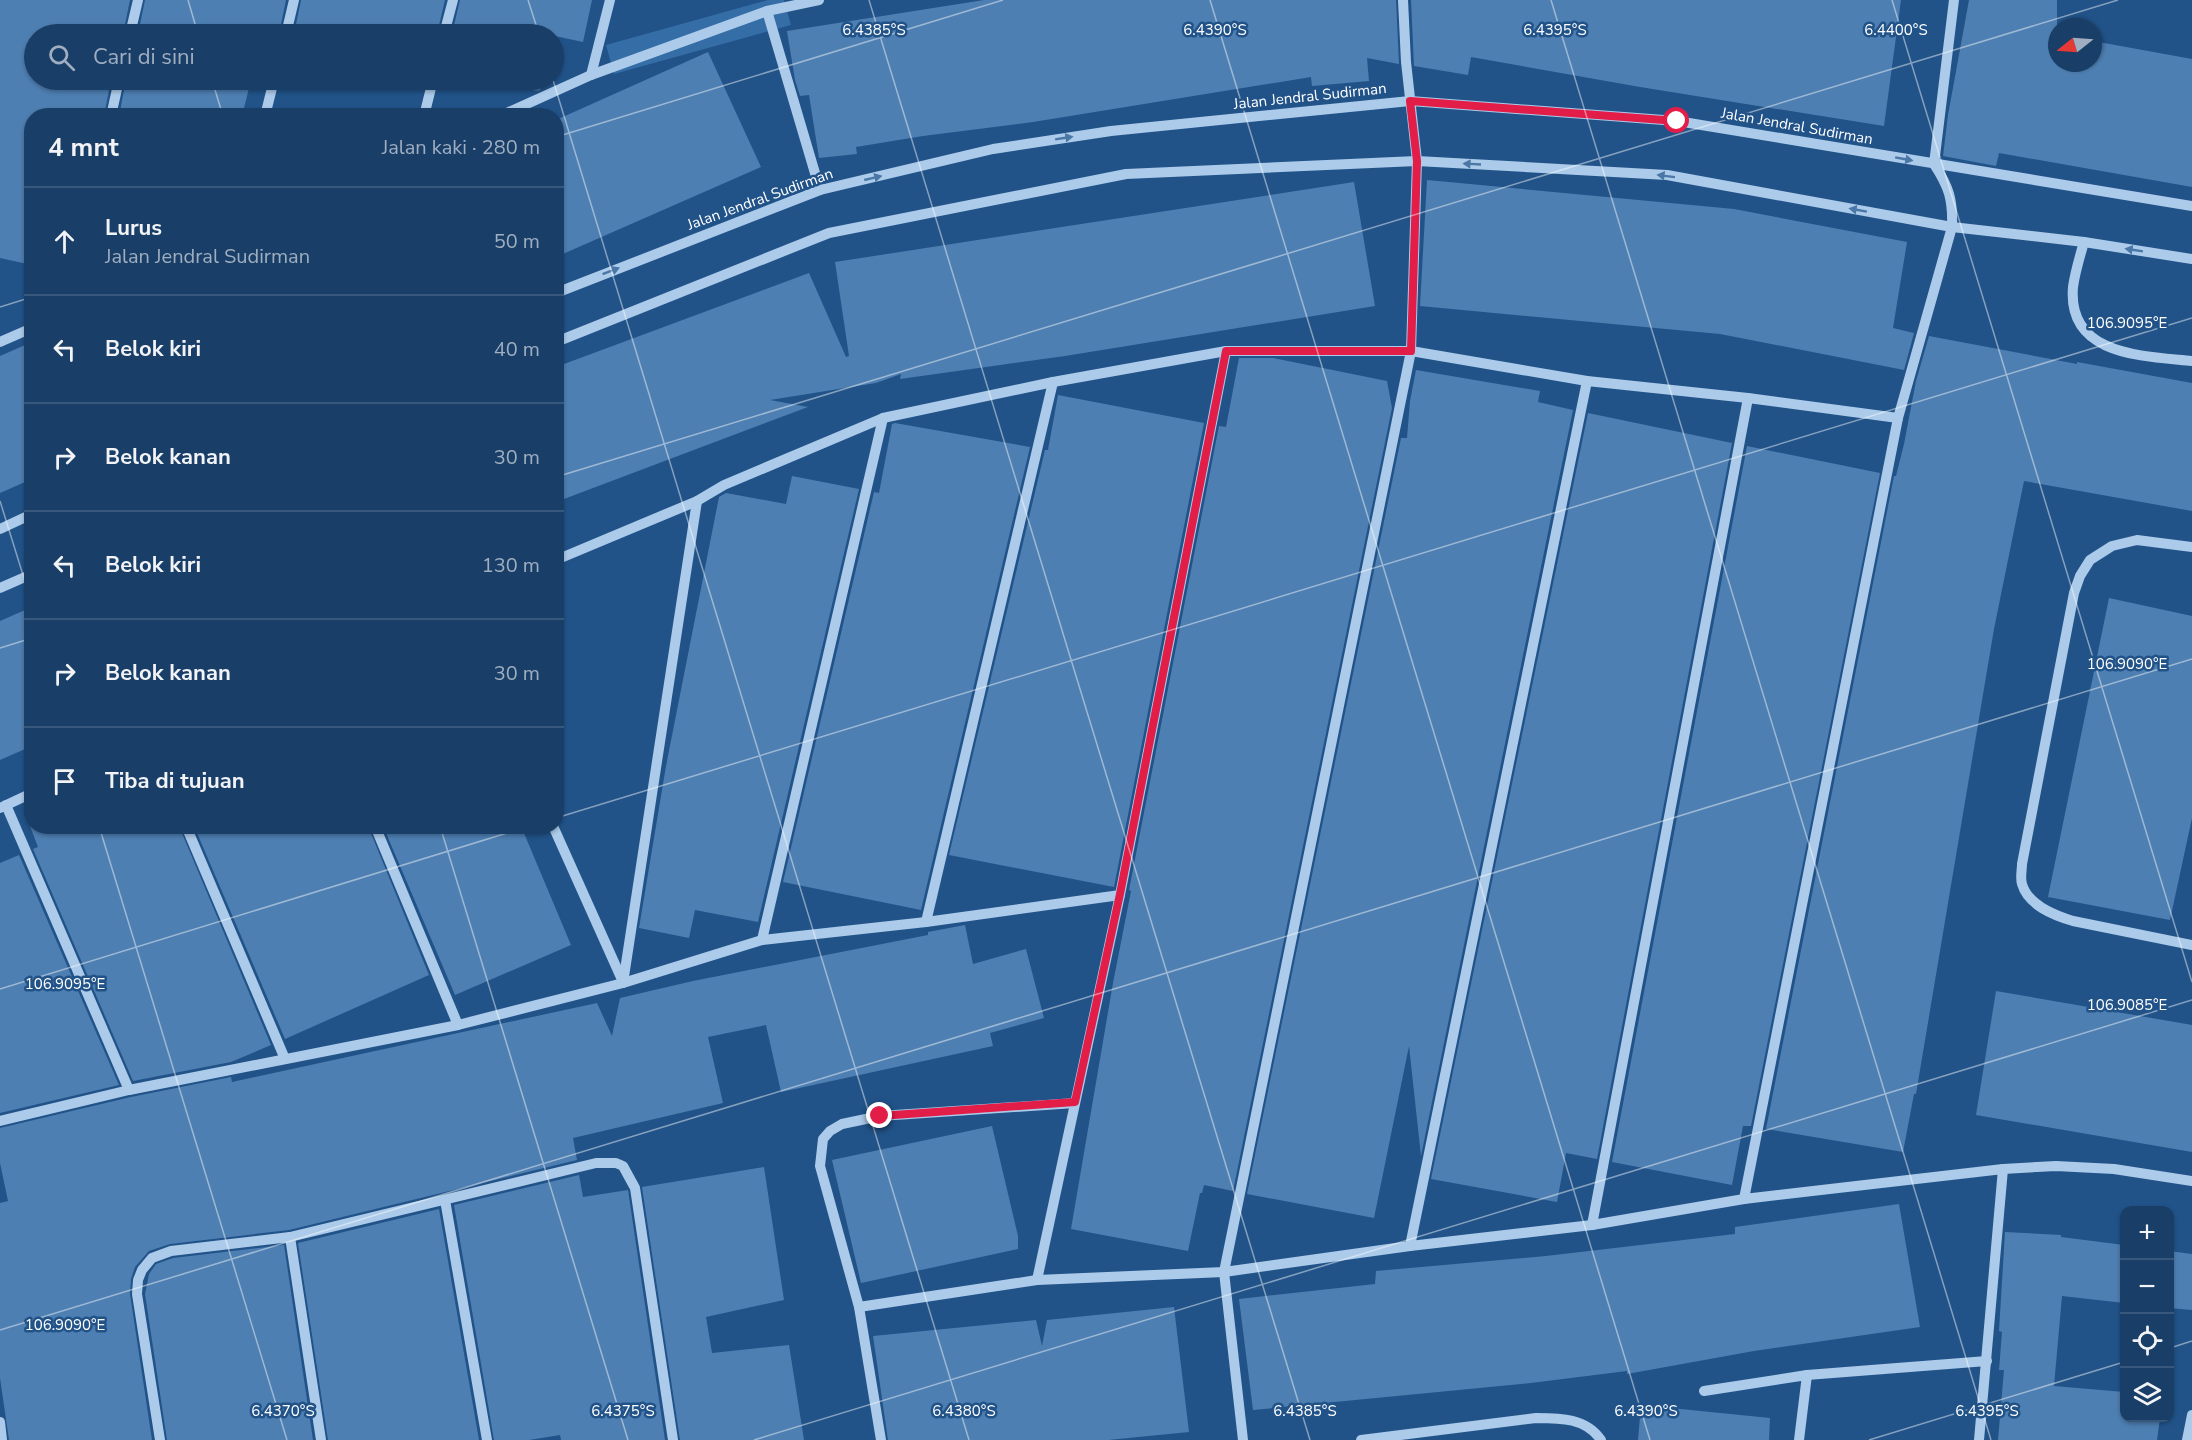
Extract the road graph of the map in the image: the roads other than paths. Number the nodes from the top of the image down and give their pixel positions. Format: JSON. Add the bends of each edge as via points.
{"nodes":[{"id":1,"x":138,"y":0,"type":"edge"},
{"id":2,"x":294,"y":0,"type":"edge"},
{"id":3,"x":453,"y":0,"type":"edge"},
{"id":4,"x":610,"y":0,"type":"edge"},
{"id":5,"x":819,"y":0,"type":"edge"},
{"id":6,"x":1403,"y":0,"type":"edge"},
{"id":7,"x":1954,"y":0,"type":"edge"},
{"id":8,"x":767,"y":11,"type":"junction"},
{"id":9,"x":132,"y":24,"type":"edge"},
{"id":10,"x":288,"y":24,"type":"edge"},
{"id":11,"x":447,"y":24,"type":"edge"},
{"id":12,"x":591,"y":75,"type":"junction"},
{"id":13,"x":564,"y":87,"type":"edge"},
{"id":14,"x":117,"y":90,"type":"edge"},
{"id":15,"x":272,"y":90,"type":"edge"},
{"id":16,"x":430,"y":90,"type":"edge"},
{"id":17,"x":558,"y":90,"type":"edge"},
{"id":18,"x":1410,"y":101,"type":"junction"},
{"id":19,"x":113,"y":108,"type":"edge"},
{"id":20,"x":267,"y":108,"type":"edge"},
{"id":21,"x":426,"y":108,"type":"edge"},
{"id":22,"x":518,"y":108,"type":"edge"},
{"id":23,"x":1417,"y":161,"type":"junction"},
{"id":24,"x":1934,"y":164,"type":"junction"},
{"id":25,"x":820,"y":190,"type":"junction"},
{"id":26,"x":2192,"y":206,"type":"edge"},
{"id":27,"x":1952,"y":227,"type":"junction"},
{"id":28,"x":2084,"y":242,"type":"junction"},
{"id":29,"x":2192,"y":259,"type":"edge"},
{"id":30,"x":564,"y":290,"type":"edge"},
{"id":31,"x":24,"y":332,"type":"edge"},
{"id":32,"x":564,"y":339,"type":"edge"},
{"id":33,"x":0,"y":342,"type":"edge"},
{"id":34,"x":1226,"y":351,"type":"junction"},
{"id":35,"x":1411,"y":351,"type":"junction"},
{"id":36,"x":2192,"y":361,"type":"edge"},
{"id":37,"x":1587,"y":381,"type":"junction"},
{"id":38,"x":1053,"y":382,"type":"junction"},
{"id":39,"x":1748,"y":398,"type":"junction"},
{"id":40,"x":883,"y":418,"type":"junction"},
{"id":41,"x":1898,"y":418,"type":"junction"},
{"id":42,"x":697,"y":501,"type":"junction"},
{"id":43,"x":24,"y":518,"type":"edge"},
{"id":44,"x":0,"y":529,"type":"edge"},
{"id":45,"x":2192,"y":547,"type":"edge"},
{"id":46,"x":564,"y":557,"type":"edge"},
{"id":47,"x":24,"y":578,"type":"edge"},
{"id":48,"x":0,"y":588,"type":"edge"},
{"id":49,"x":24,"y":797,"type":"edge"},
{"id":50,"x":3,"y":807,"type":"edge"},
{"id":51,"x":189,"y":834,"type":"edge"},
{"id":52,"x":378,"y":834,"type":"edge"},
{"id":53,"x":557,"y":834,"type":"edge"},
{"id":54,"x":1120,"y":894,"type":"junction"},
{"id":55,"x":926,"y":922,"type":"junction"},
{"id":56,"x":762,"y":940,"type":"junction"},
{"id":57,"x":2192,"y":945,"type":"edge"},
{"id":58,"x":623,"y":983,"type":"junction"},
{"id":59,"x":458,"y":1024,"type":"junction"},
{"id":60,"x":285,"y":1059,"type":"junction"},
{"id":61,"x":129,"y":1090,"type":"junction"},
{"id":62,"x":1075,"y":1102,"type":"junction"},
{"id":63,"x":0,"y":1121,"type":"edge"},
{"id":64,"x":2003,"y":1169,"type":"junction"},
{"id":65,"x":2192,"y":1181,"type":"edge"},
{"id":66,"x":1744,"y":1199,"type":"junction"},
{"id":67,"x":446,"y":1200,"type":"junction"},
{"id":68,"x":1592,"y":1225,"type":"junction"},
{"id":69,"x":290,"y":1237,"type":"junction"},
{"id":70,"x":1410,"y":1246,"type":"junction"},
{"id":71,"x":1224,"y":1272,"type":"junction"},
{"id":72,"x":1037,"y":1280,"type":"junction"},
{"id":73,"x":859,"y":1307,"type":"junction"},
{"id":74,"x":1987,"y":1361,"type":"junction"},
{"id":75,"x":1807,"y":1375,"type":"junction"},
{"id":76,"x":1704,"y":1391,"type":"dead end"},
{"id":77,"x":2192,"y":1415,"type":"edge"},
{"id":78,"x":0,"y":1422,"type":"edge"},
{"id":79,"x":2,"y":1440,"type":"edge"},
{"id":80,"x":160,"y":1440,"type":"edge"},
{"id":81,"x":321,"y":1440,"type":"edge"},
{"id":82,"x":487,"y":1440,"type":"edge"},
{"id":83,"x":673,"y":1440,"type":"edge"},
{"id":84,"x":881,"y":1440,"type":"edge"},
{"id":85,"x":1244,"y":1440,"type":"edge"},
{"id":86,"x":1360,"y":1440,"type":"edge"},
{"id":87,"x":1601,"y":1440,"type":"edge"},
{"id":88,"x":1799,"y":1440,"type":"edge"},
{"id":89,"x":1979,"y":1440,"type":"edge"},
{"id":90,"x":2187,"y":1440,"type":"edge"}],
"edges":[{"from":1,"to":9,"type":"street"},
{"from":2,"to":10,"type":"street"},
{"from":3,"to":11,"type":"street"},
{"from":4,"to":12,"type":"street"},
{"from":5,"to":8,"type":"street"},
{"from":6,"to":18,"type":"street"},
{"from":7,"to":24,"type":"street"},
{"from":8,"to":12,"type":"street"},
{"from":8,"to":25,"type":"street"},
{"from":12,"to":13,"type":"street"},
{"from":14,"to":19,"type":"street"},
{"from":15,"to":20,"type":"street"},
{"from":16,"to":21,"type":"street"},
{"from":17,"to":22,"type":"street"},
{"from":18,"to":23,"type":"street"},
{"from":18,"to":24,"type":"street","name":"Jalan Jendral Sudirman","one_way":true,"via":[[1677,121]]},
{"from":25,"to":18,"type":"street","name":"Jalan Jendral Sudirman","one_way":true,"via":[[993,149],[1111,131]]},
{"from":27,"to":23,"type":"street","one_way":true,"via":[[1666,175]]},
{"from":23,"to":32,"type":"street","via":[[1126,174],[830,233]]},
{"from":23,"to":35,"type":"street"},
{"from":24,"to":26,"type":"street","name":"Jalan Jendral Sudirman"},
{"from":24,"to":27,"type":"street","via":[[1952,198]]},
{"from":30,"to":25,"type":"street","name":"Jalan Jendral Sudirman","one_way":true},
{"from":27,"to":28,"type":"street"},
{"from":27,"to":41,"type":"street"},
{"from":29,"to":28,"type":"street","one_way":true},
{"from":28,"to":36,"type":"street","via":[[2073,294],[2077,318],[2084,330],[2095,341],[2124,352]]},
{"from":31,"to":33,"type":"street"},
{"from":34,"to":35,"type":"street"},
{"from":34,"to":38,"type":"street"},
{"from":34,"to":54,"type":"street"},
{"from":35,"to":37,"type":"street"},
{"from":35,"to":71,"type":"street"},
{"from":37,"to":39,"type":"street"},
{"from":37,"to":70,"type":"street"},
{"from":38,"to":40,"type":"street"},
{"from":38,"to":55,"type":"street"},
{"from":39,"to":41,"type":"street"},
{"from":39,"to":68,"type":"street"},
{"from":40,"to":42,"type":"street","via":[[724,485]]},
{"from":40,"to":56,"type":"street"},
{"from":41,"to":66,"type":"street"},
{"from":42,"to":46,"type":"street"},
{"from":42,"to":58,"type":"street"},
{"from":43,"to":44,"type":"street"},
{"from":45,"to":57,"type":"street","via":[[2137,540],[2112,546],[2090,560],[2080,576],[2021,882],[2027,894],[2054,915]]},
{"from":47,"to":48,"type":"street"},
{"from":49,"to":50,"type":"street"},
{"from":50,"to":61,"type":"street"},
{"from":51,"to":60,"type":"street"},
{"from":52,"to":59,"type":"street"},
{"from":53,"to":58,"type":"street"},
{"from":54,"to":55,"type":"street"},
{"from":54,"to":62,"type":"street"},
{"from":55,"to":56,"type":"street"},
{"from":56,"to":58,"type":"street"},
{"from":58,"to":59,"type":"street"},
{"from":59,"to":60,"type":"street"},
{"from":60,"to":61,"type":"street"},
{"from":61,"to":63,"type":"street"},
{"from":62,"to":72,"type":"street"},
{"from":62,"to":73,"type":"street","via":[[880,1116],[842,1124],[830,1131],[823,1139],[820,1166]]},
{"from":64,"to":65,"type":"street","via":[[2114,1169]]},
{"from":64,"to":66,"type":"street"},
{"from":64,"to":74,"type":"street"},
{"from":66,"to":68,"type":"street"},
{"from":67,"to":69,"type":"street"},
{"from":67,"to":82,"type":"street"},
{"from":67,"to":83,"type":"street","via":[[596,1163],[623,1166],[637,1199]]},
{"from":68,"to":70,"type":"street"},
{"from":69,"to":80,"type":"street","via":[[171,1251],[152,1258],[142,1270],[138,1280],[139,1307]]},
{"from":69,"to":81,"type":"street"},
{"from":70,"to":71,"type":"street"},
{"from":71,"to":72,"type":"street"},
{"from":71,"to":85,"type":"street"},
{"from":72,"to":73,"type":"street"},
{"from":73,"to":84,"type":"street"},
{"from":74,"to":75,"type":"street"},
{"from":74,"to":89,"type":"street"},
{"from":75,"to":76,"type":"street"},
{"from":75,"to":88,"type":"street"},
{"from":77,"to":90,"type":"street"},
{"from":78,"to":79,"type":"street"},
{"from":86,"to":87,"type":"street","via":[[1536,1418],[1579,1422],[1594,1430]]}]}
